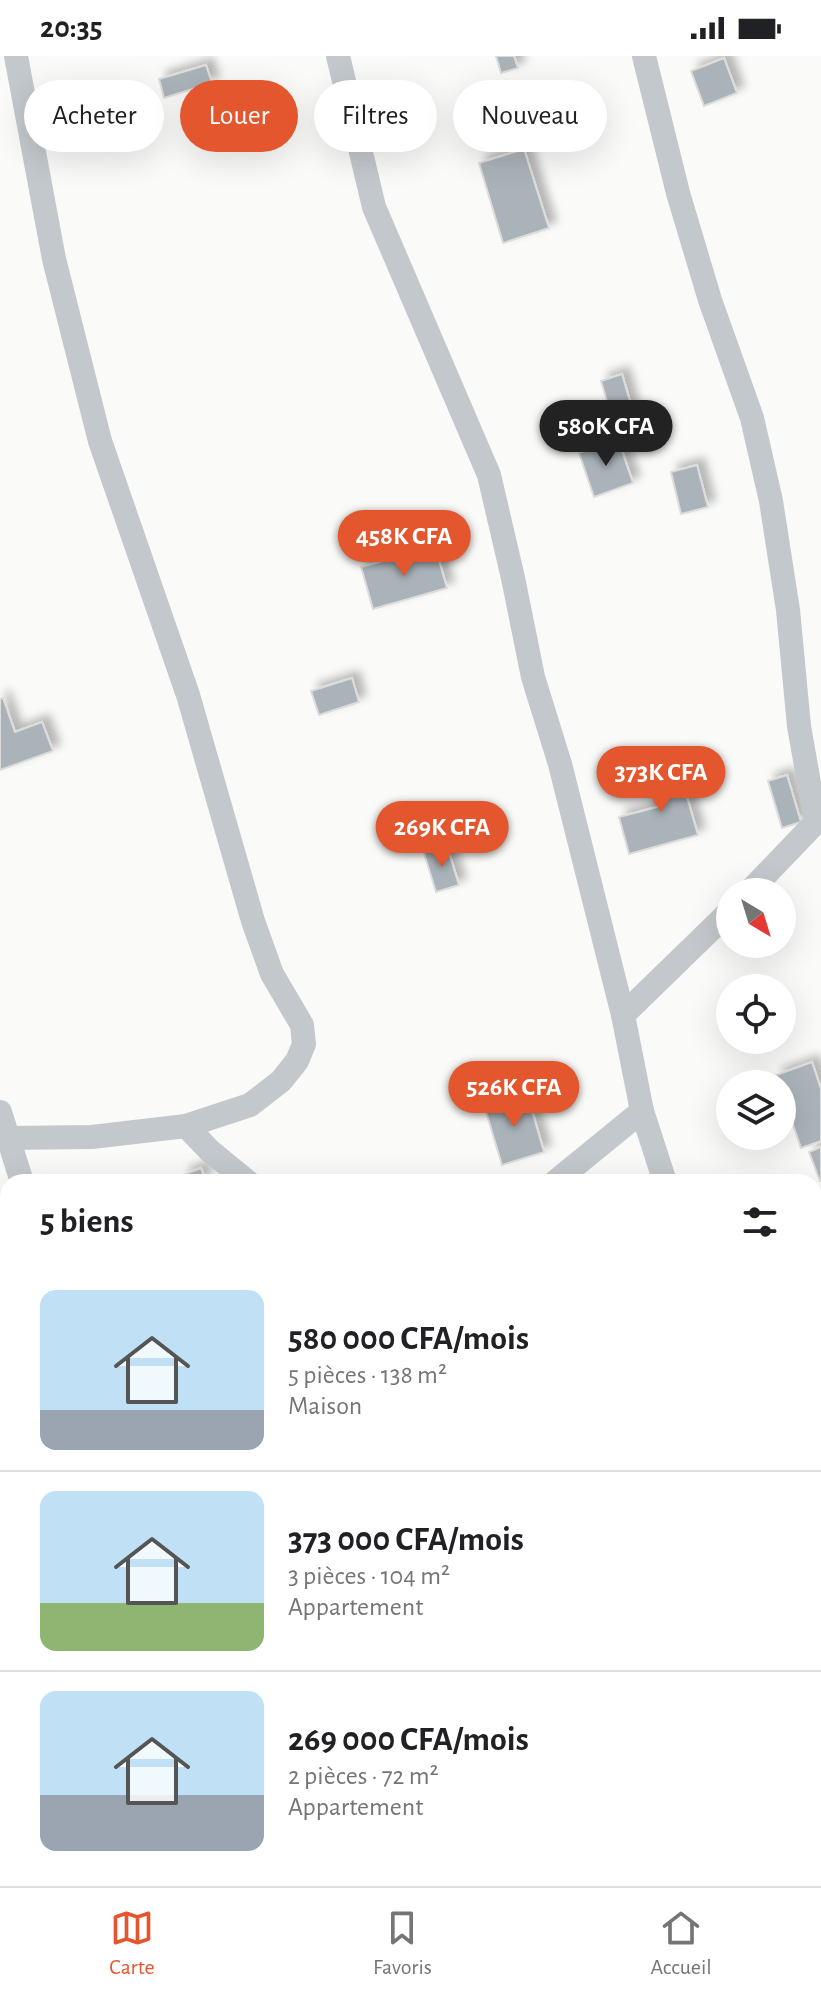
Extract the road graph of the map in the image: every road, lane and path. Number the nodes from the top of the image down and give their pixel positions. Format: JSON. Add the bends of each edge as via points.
{"nodes":[{"id":1,"x":16,"y":56,"type":"edge"},
{"id":2,"x":338,"y":56,"type":"edge"},
{"id":3,"x":644,"y":56,"type":"edge"},
{"id":4,"x":818,"y":820,"type":"edge"},
{"id":5,"x":762,"y":878,"type":"edge"},
{"id":6,"x":716,"y":925,"type":"edge"},
{"id":7,"x":623,"y":1015,"type":"junction"},
{"id":8,"x":642,"y":1111,"type":"junction"},
{"id":9,"x":0,"y":1112,"type":"edge"},
{"id":10,"x":186,"y":1126,"type":"junction"},
{"id":11,"x":8,"y":1138,"type":"junction"},
{"id":12,"x":19,"y":1174,"type":"edge"},
{"id":13,"x":238,"y":1174,"type":"edge"},
{"id":14,"x":565,"y":1174,"type":"edge"},
{"id":15,"x":662,"y":1174,"type":"edge"}],
"edges":[{"from":1,"to":10,"type":"street","via":[[54,259],[100,441],[188,695],[257,934],[272,974],[302,1025],[304,1044],[281,1081],[250,1105]]},
{"from":2,"to":7,"type":"street","via":[[374,207],[489,475],[533,677]]},
{"from":3,"to":4,"type":"street","via":[[678,193],[752,418],[771,501],[799,726]]},
{"from":4,"to":5,"type":"street"},
{"from":6,"to":7,"type":"street"},
{"from":7,"to":8,"type":"street"},
{"from":8,"to":14,"type":"street"},
{"from":8,"to":15,"type":"street"},
{"from":9,"to":11,"type":"street"},
{"from":10,"to":11,"type":"street","via":[[92,1137]]},
{"from":10,"to":13,"type":"street"},
{"from":11,"to":12,"type":"street"}]}
